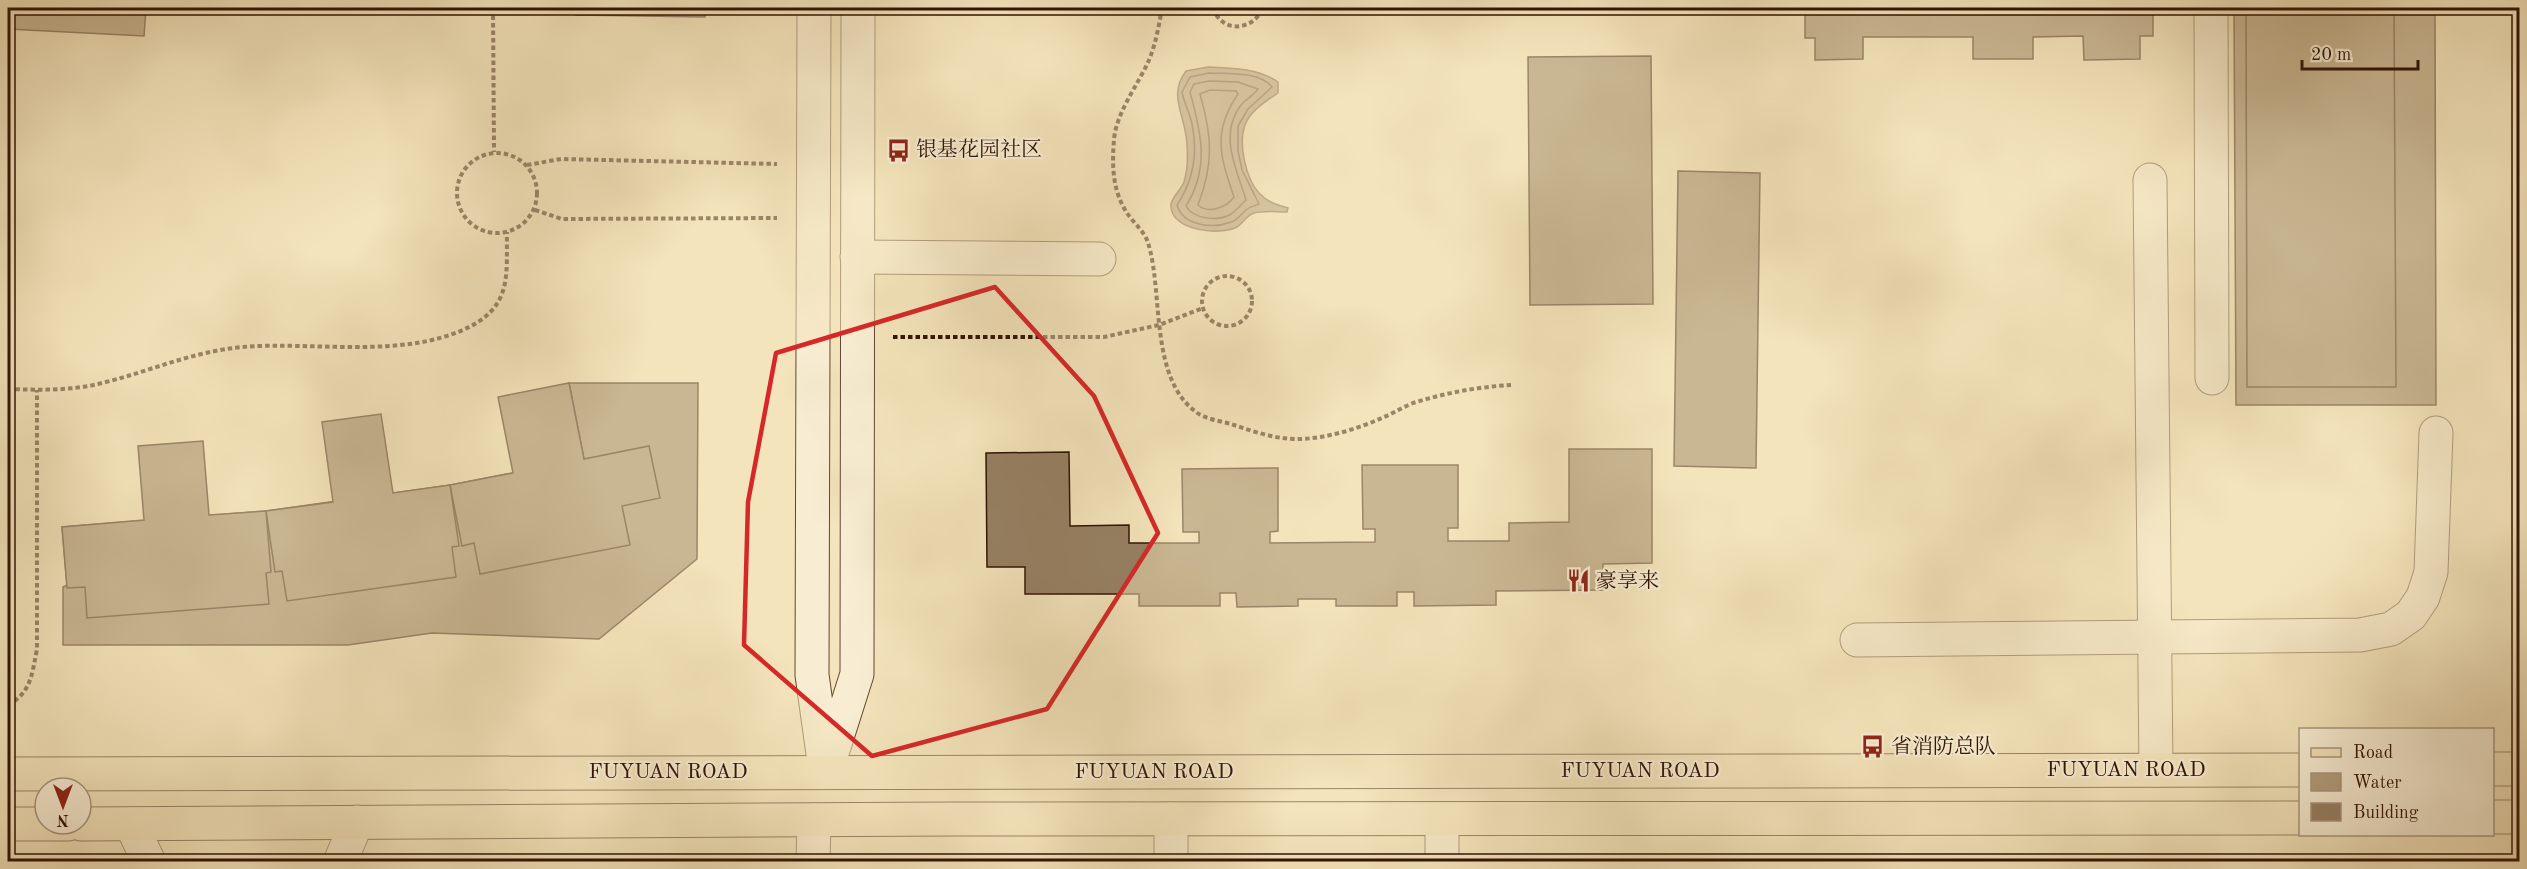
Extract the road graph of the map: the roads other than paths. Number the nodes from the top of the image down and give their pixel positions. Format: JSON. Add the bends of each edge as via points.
{"nodes":[{"id":1,"x":814,"y":8,"type":"edge"},
{"id":2,"x":858,"y":8,"type":"edge"},
{"id":3,"x":2211,"y":8,"type":"edge"},
{"id":4,"x":2150,"y":180,"type":"dead end"},
{"id":5,"x":857,"y":257,"type":"junction"},
{"id":6,"x":1099,"y":260,"type":"dead end"},
{"id":7,"x":2212,"y":378,"type":"dead end"},
{"id":8,"x":2436,"y":433,"type":"dead end"},
{"id":9,"x":2155,"y":637,"type":"junction"},
{"id":10,"x":1857,"y":640,"type":"dead end"},
{"id":11,"x":2520,"y":769,"type":"edge"},
{"id":12,"x":2156,"y":770,"type":"junction"},
{"id":13,"x":2299,"y":770,"type":"edge"},
{"id":14,"x":2494,"y":770,"type":"edge"},
{"id":15,"x":826,"y":772,"type":"junction"},
{"id":16,"x":8,"y":774,"type":"edge"},
{"id":17,"x":2494,"y":817,"type":"edge"},
{"id":18,"x":2520,"y":817,"type":"edge"},
{"id":19,"x":2299,"y":818,"type":"edge"},
{"id":20,"x":1171,"y":819,"type":"junction"},
{"id":21,"x":1442,"y":819,"type":"junction"},
{"id":22,"x":814,"y":820,"type":"junction"},
{"id":23,"x":357,"y":822,"type":"junction"},
{"id":24,"x":8,"y":824,"type":"edge"},
{"id":25,"x":33,"y":824,"type":"edge"},
{"id":26,"x":93,"y":824,"type":"edge"},
{"id":27,"x":131,"y":824,"type":"junction"},
{"id":28,"x":149,"y":861,"type":"edge"},
{"id":29,"x":340,"y":861,"type":"edge"},
{"id":30,"x":813,"y":861,"type":"edge"},
{"id":31,"x":1171,"y":861,"type":"edge"},
{"id":32,"x":1442,"y":861,"type":"edge"}],
"edges":[{"from":1,"to":15,"type":"street","via":[[812,675]]},
{"from":2,"to":5,"type":"street"},
{"from":3,"to":7,"type":"street"},
{"from":4,"to":9,"type":"street"},
{"from":5,"to":6,"type":"street"},
{"from":5,"to":15,"type":"street","via":[[857,674]]},
{"from":8,"to":9,"type":"street","via":[[2431,572],[2423,597],[2411,615],[2391,629],[2360,635]]},
{"from":9,"to":10,"type":"street"},
{"from":9,"to":12,"type":"street"},
{"from":11,"to":14,"type":"main road"},
{"from":12,"to":13,"type":"main road","name":"FUYUAN ROAD"},
{"from":12,"to":15,"type":"main road","name":"FUYUAN ROAD"},
{"from":15,"to":16,"type":"main road","name":"FUYUAN ROAD"},
{"from":17,"to":18,"type":"main road"},
{"from":19,"to":21,"type":"main road"},
{"from":20,"to":21,"type":"main road"},
{"from":20,"to":22,"type":"main road"},
{"from":20,"to":31,"type":"street"},
{"from":21,"to":32,"type":"street"},
{"from":22,"to":23,"type":"main road"},
{"from":22,"to":30,"type":"street"},
{"from":23,"to":27,"type":"main road"},
{"from":23,"to":29,"type":"street"},
{"from":24,"to":25,"type":"main road"},
{"from":26,"to":27,"type":"main road"},
{"from":27,"to":28,"type":"street"}]}
